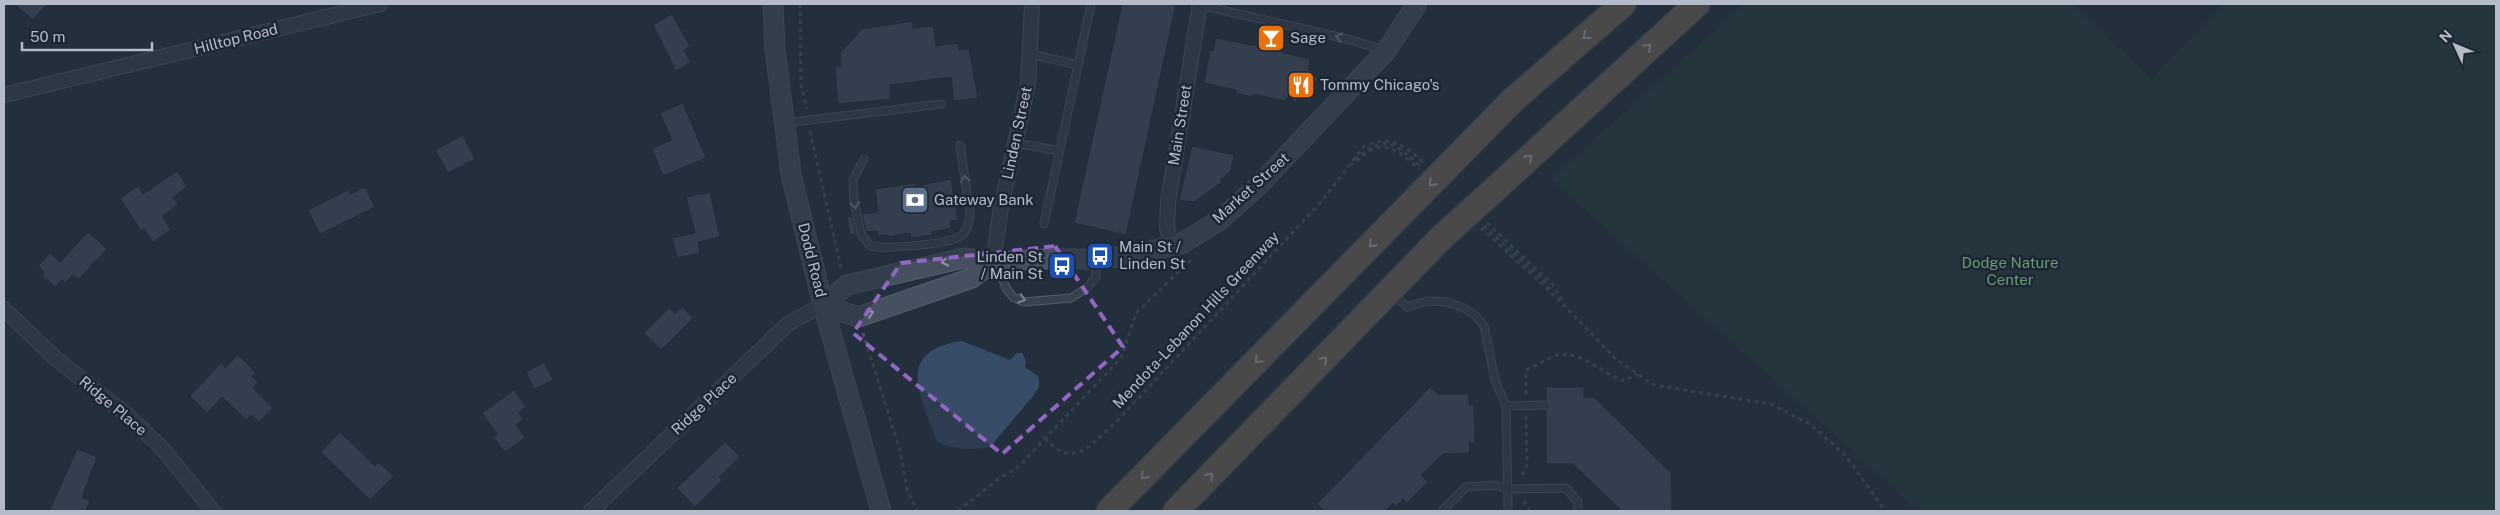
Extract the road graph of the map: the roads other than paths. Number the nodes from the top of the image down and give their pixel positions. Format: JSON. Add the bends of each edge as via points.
{"nodes":[{"id":1,"x":376,"y":4,"type":"edge"},
{"id":2,"x":773,"y":4,"type":"edge"},
{"id":3,"x":1032,"y":4,"type":"edge"},
{"id":4,"x":1091,"y":4,"type":"edge"},
{"id":5,"x":1200,"y":4,"type":"edge"},
{"id":6,"x":1417,"y":4,"type":"edge"},
{"id":7,"x":1623,"y":4,"type":"edge"},
{"id":8,"x":1697,"y":4,"type":"edge"},
{"id":9,"x":1386,"y":51,"type":"junction"},
{"id":10,"x":1030,"y":54,"type":"junction"},
{"id":11,"x":1078,"y":65,"type":"junction"},
{"id":12,"x":4,"y":95,"type":"edge"},
{"id":13,"x":941,"y":104,"type":"dead end"},
{"id":14,"x":784,"y":123,"type":"junction"},
{"id":15,"x":1015,"y":143,"type":"junction"},
{"id":16,"x":960,"y":144,"type":"dead end"},
{"id":17,"x":1060,"y":151,"type":"junction"},
{"id":18,"x":864,"y":159,"type":"dead end"},
{"id":19,"x":1044,"y":224,"type":"dead end"},
{"id":20,"x":1172,"y":246,"type":"junction"},
{"id":21,"x":1096,"y":259,"type":"junction"},
{"id":22,"x":994,"y":262,"type":"junction"},
{"id":23,"x":1390,"y":291,"type":"junction"},
{"id":24,"x":823,"y":305,"type":"junction"},
{"id":25,"x":4,"y":309,"type":"edge"},
{"id":26,"x":1546,"y":405,"type":"dead end"},
{"id":27,"x":1506,"y":406,"type":"junction"},
{"id":28,"x":1508,"y":489,"type":"junction"},
{"id":29,"x":212,"y":511,"type":"edge"},
{"id":30,"x":591,"y":511,"type":"edge"},
{"id":31,"x":881,"y":511,"type":"edge"},
{"id":32,"x":1110,"y":511,"type":"edge"},
{"id":33,"x":1176,"y":511,"type":"edge"},
{"id":34,"x":1442,"y":511,"type":"edge"},
{"id":35,"x":1508,"y":511,"type":"edge"},
{"id":36,"x":1578,"y":511,"type":"edge"}],
"edges":[{"from":1,"to":12,"type":"street","name":"Hilltop Road"},
{"from":2,"to":14,"type":"street","name":"Dodd Road"},
{"from":3,"to":10,"type":"street","name":"Linden Street"},
{"from":4,"to":11,"type":"lane"},
{"from":9,"to":5,"type":"lane","one_way":true,"via":[[1347,38]]},
{"from":5,"to":20,"type":"street","name":"Main Street","via":[[1168,202],[1167,228]]},
{"from":6,"to":9,"type":"street","name":"Market Street"},
{"from":7,"to":32,"type":"highway","one_way":true,"bridge":true,"via":[[1512,101]]},
{"from":23,"to":8,"type":"highway","one_way":true,"bridge":true,"via":[[1442,237]]},
{"from":9,"to":20,"type":"street","name":"Market Street","via":[[1258,186],[1220,220],[1181,244]]},
{"from":10,"to":11,"type":"lane"},
{"from":10,"to":15,"type":"street","name":"Linden Street","via":[[1028,84]]},
{"from":11,"to":17,"type":"lane"},
{"from":13,"to":14,"type":"lane"},
{"from":14,"to":24,"type":"street","name":"Dodd Road","via":[[791,174]]},
{"from":15,"to":17,"type":"lane"},
{"from":15,"to":22,"type":"street","name":"Linden Street","via":[[1001,207]]},
{"from":18,"to":16,"type":"lane","one_way":true,"via":[[853,180],[854,200],[861,234],[870,246],[884,249],[950,240],[962,235],[969,225]]},
{"from":17,"to":19,"type":"lane"},
{"from":20,"to":21,"type":"street","name":"Market Street"},
{"from":21,"to":22,"type":"street","name":"Market Street"},
{"from":22,"to":21,"type":"lane","one_way":true,"via":[[1006,288],[1013,297],[1024,302],[1071,298],[1087,288],[1096,277]]},
{"from":22,"to":24,"type":"street","name":"Market Street","one_way":true,"via":[[964,258],[847,285]]},
{"from":24,"to":22,"type":"street","one_way":true,"via":[[858,317],[972,278]]},
{"from":23,"to":27,"type":"lane","via":[[1407,307],[1428,301],[1447,302],[1476,316],[1484,326],[1495,380]]},
{"from":33,"to":23,"type":"highway","one_way":true},
{"from":24,"to":30,"type":"street","name":"Ridge Place","via":[[789,324]]},
{"from":24,"to":31,"type":"street","name":"Dodd Road"},
{"from":25,"to":29,"type":"street","name":"Ridge Place","via":[[55,358],[126,414],[162,448]]},
{"from":26,"to":27,"type":"lane"},
{"from":27,"to":28,"type":"lane"},
{"from":28,"to":34,"type":"lane","via":[[1493,485],[1466,487]]},
{"from":28,"to":35,"type":"lane"},
{"from":28,"to":36,"type":"lane","via":[[1566,488],[1578,502]]}]}
